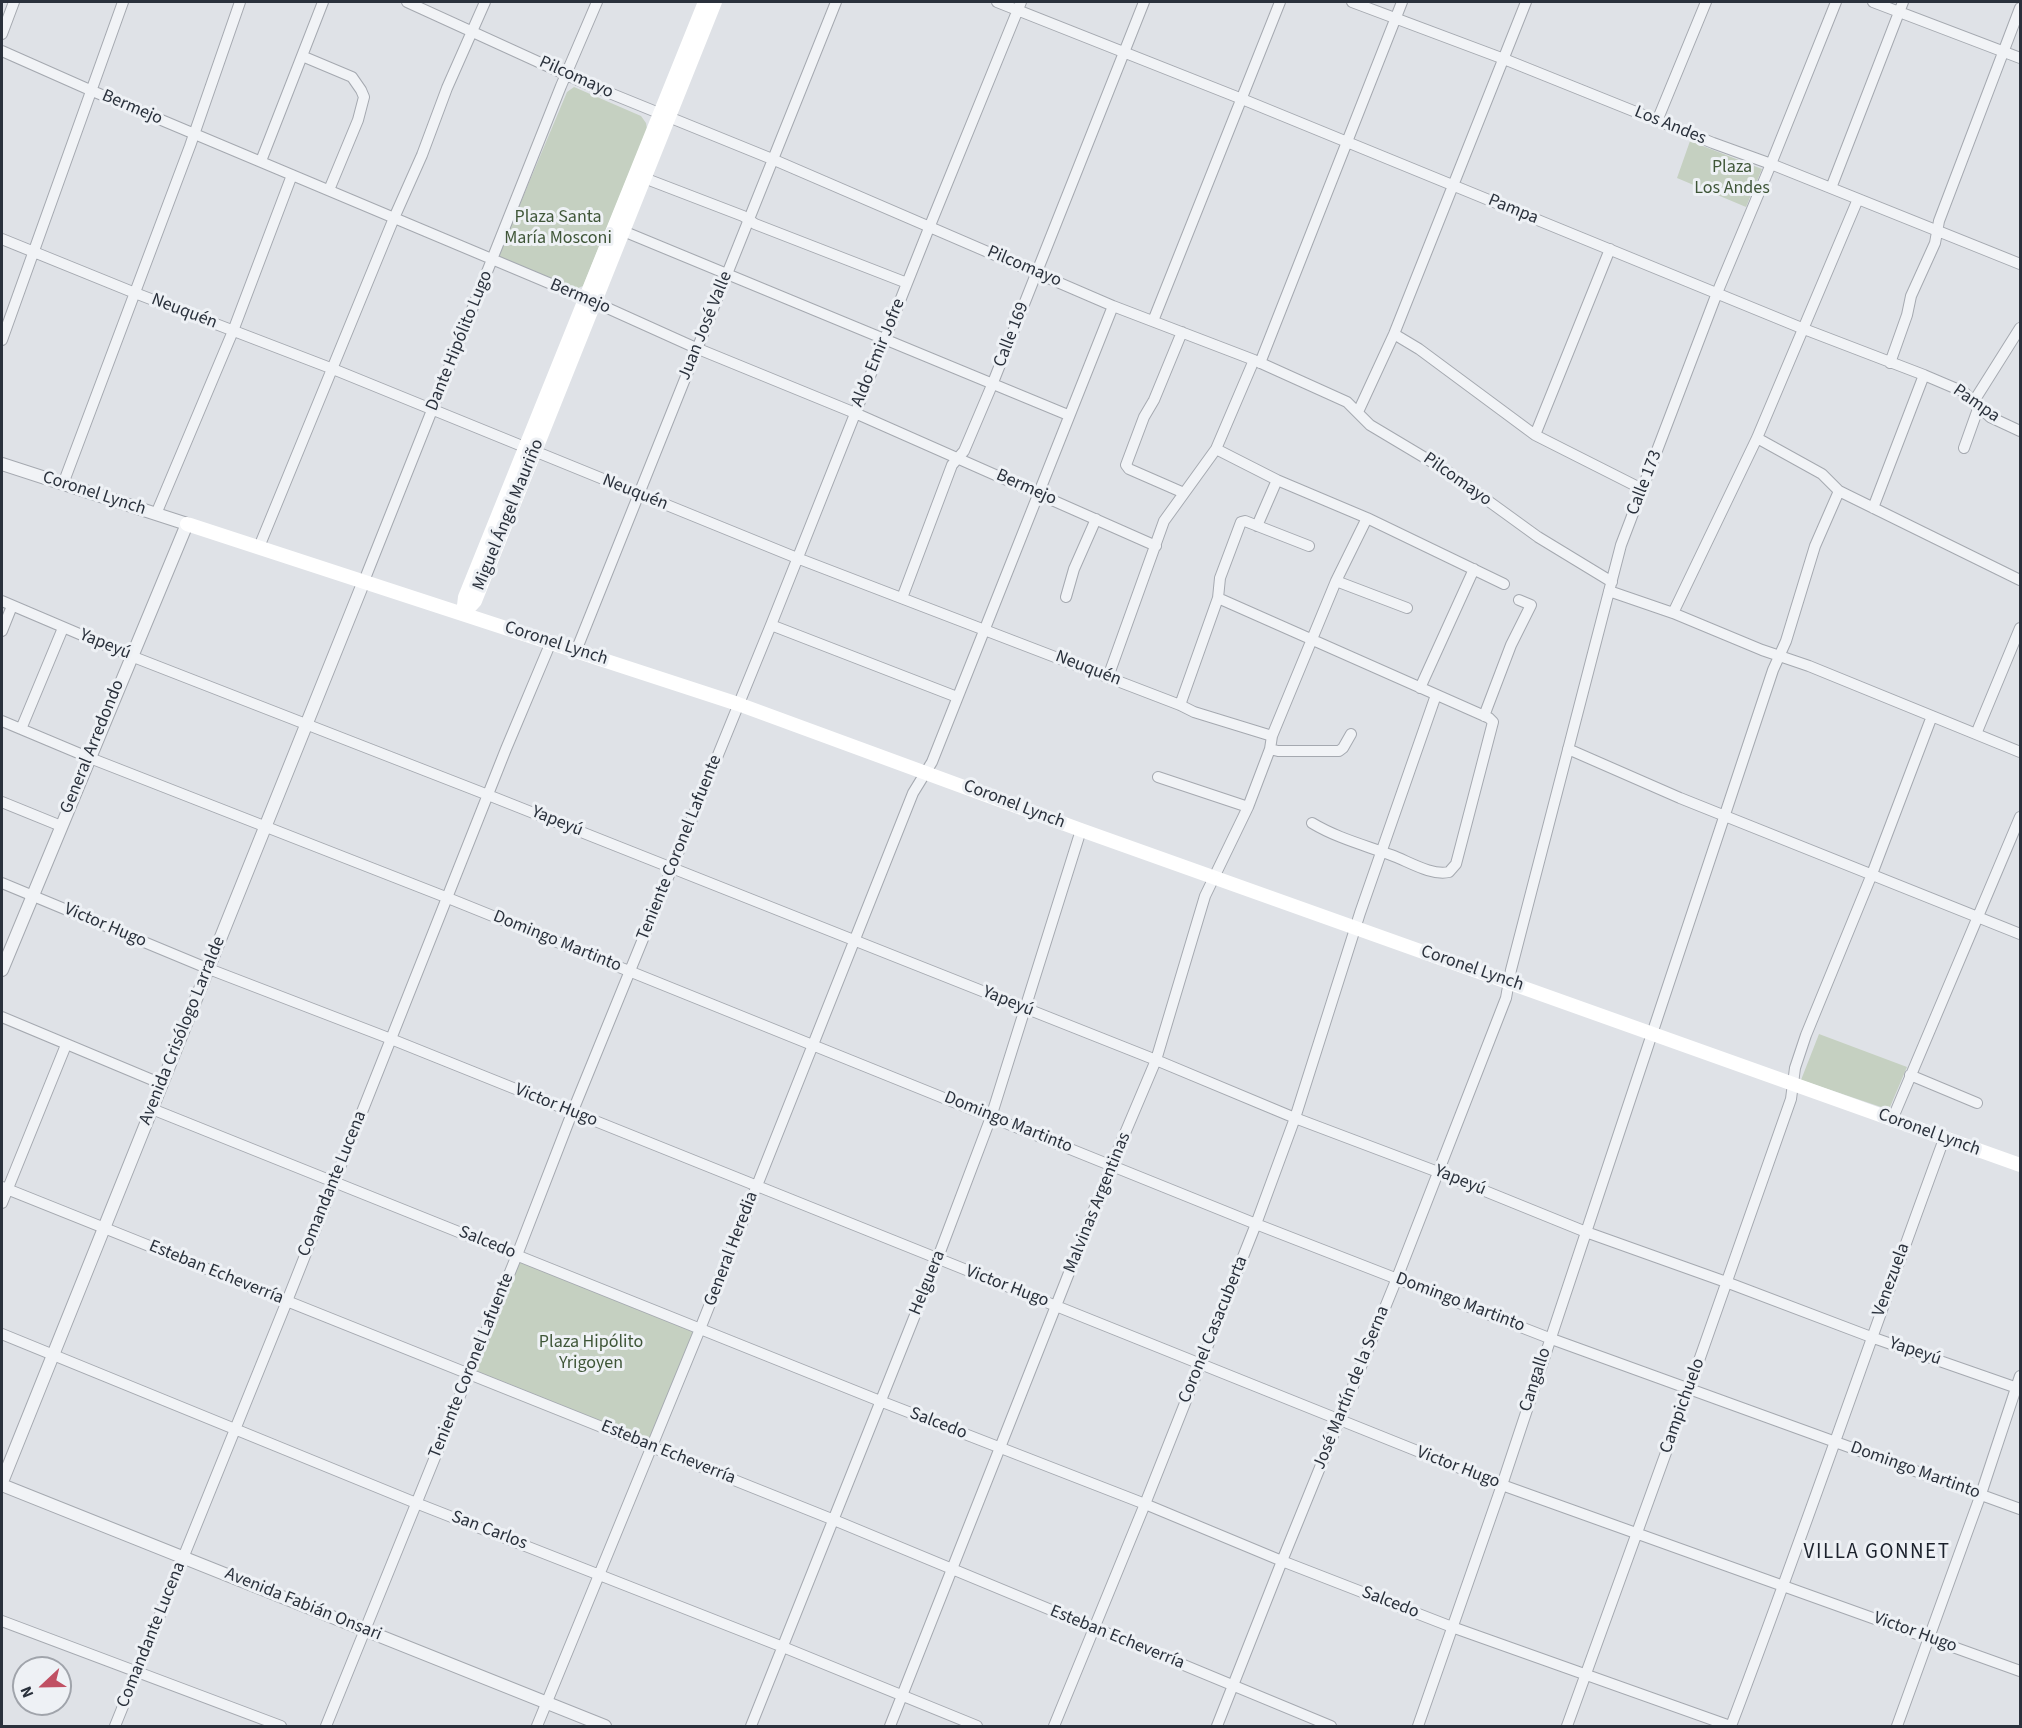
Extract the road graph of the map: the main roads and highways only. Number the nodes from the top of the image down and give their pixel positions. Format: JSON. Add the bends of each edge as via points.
{"nodes":[{"id":1,"x":705,"y":2,"type":"edge"},
{"id":2,"x":715,"y":2,"type":"edge"},
{"id":3,"x":664,"y":116,"type":"junction"},
{"id":4,"x":589,"y":301,"type":"junction"},
{"id":5,"x":187,"y":524,"type":"road end"},
{"id":6,"x":464,"y":614,"type":"junction"},
{"id":7,"x":2020,"y":1166,"type":"edge"}],
"edges":[{"from":1,"to":3,"type":"main road","name":"Miguel Ángel Mauriño"},
{"from":2,"to":3,"type":"main road","name":"Miguel Ángel Mauriño"},
{"from":3,"to":4,"type":"main road","name":"Miguel Ángel Mauriño"},
{"from":3,"to":4,"type":"main road","name":"Miguel Ángel Mauriño","via":[[644,178]]},
{"from":4,"to":6,"type":"main road","name":"Miguel Ángel Mauriño","via":[[476,601]]},
{"from":5,"to":6,"type":"main road","name":"Coronel Lynch"},
{"from":6,"to":7,"type":"main road","name":"Coronel Lynch","via":[[738,704]]}]}
